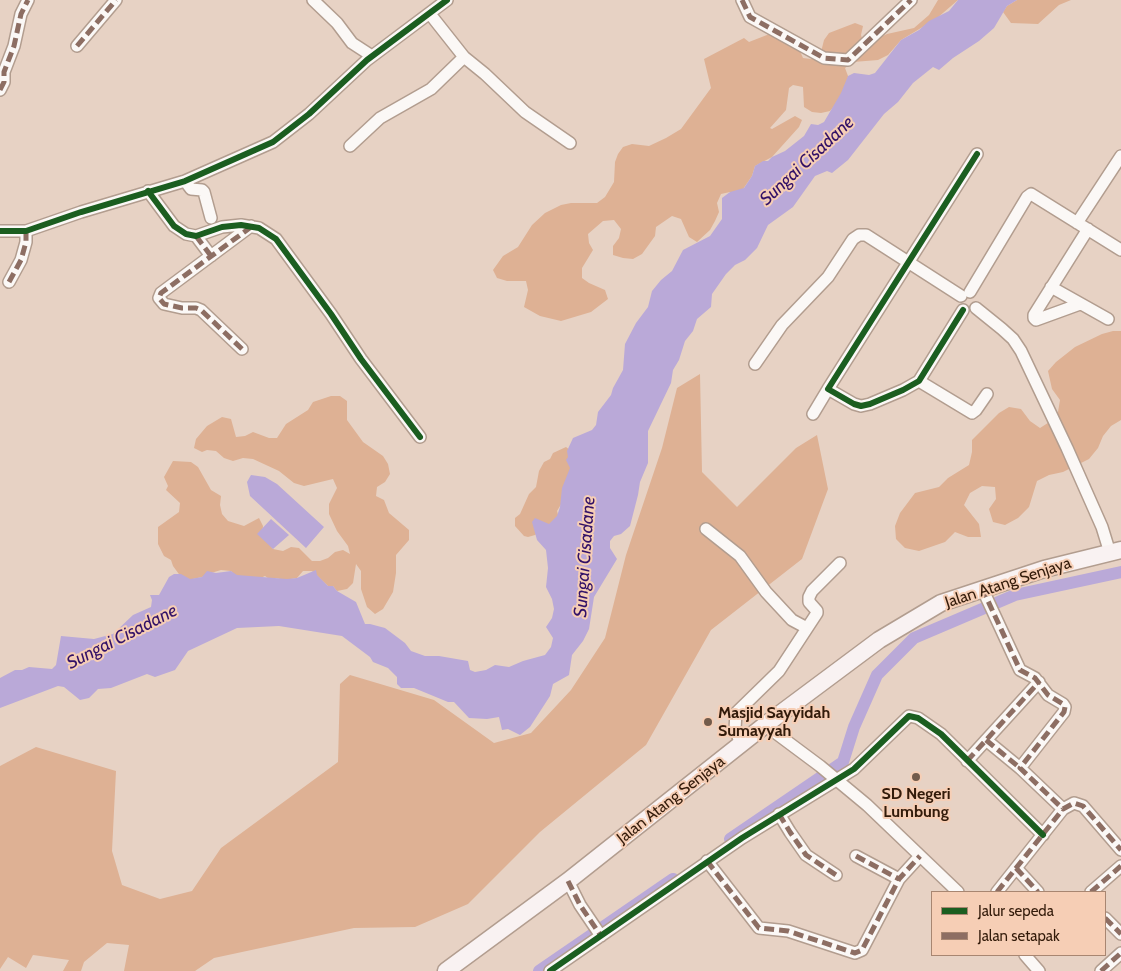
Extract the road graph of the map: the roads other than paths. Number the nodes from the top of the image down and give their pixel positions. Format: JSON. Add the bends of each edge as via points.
{"nodes":[{"id":1,"x":28,"y":0,"type":"edge"},
{"id":2,"x":116,"y":0,"type":"edge"},
{"id":3,"x":313,"y":0,"type":"edge"},
{"id":4,"x":447,"y":0,"type":"edge"},
{"id":5,"x":742,"y":0,"type":"edge"},
{"id":6,"x":912,"y":0,"type":"edge"},
{"id":7,"x":430,"y":14,"type":"junction"},
{"id":8,"x":77,"y":46,"type":"dead end"},
{"id":9,"x":372,"y":56,"type":"junction"},
{"id":10,"x":464,"y":57,"type":"junction"},
{"id":11,"x":4,"y":59,"type":"edge"},
{"id":12,"x":0,"y":90,"type":"edge"},
{"id":13,"x":570,"y":143,"type":"dead end"},
{"id":14,"x":350,"y":146,"type":"dead end"},
{"id":15,"x":977,"y":154,"type":"dead end"},
{"id":16,"x":1121,"y":156,"type":"edge"},
{"id":17,"x":185,"y":181,"type":"junction"},
{"id":18,"x":148,"y":191,"type":"junction"},
{"id":19,"x":211,"y":218,"type":"dead end"},
{"id":20,"x":1077,"y":223,"type":"junction"},
{"id":21,"x":251,"y":226,"type":"junction"},
{"id":22,"x":1088,"y":229,"type":"junction"},
{"id":23,"x":0,"y":231,"type":"edge"},
{"id":24,"x":26,"y":231,"type":"junction"},
{"id":25,"x":196,"y":236,"type":"junction"},
{"id":26,"x":1121,"y":250,"type":"edge"},
{"id":27,"x":211,"y":256,"type":"junction"},
{"id":28,"x":909,"y":262,"type":"junction"},
{"id":29,"x":9,"y":282,"type":"dead end"},
{"id":30,"x":1051,"y":287,"type":"junction"},
{"id":31,"x":965,"y":294,"type":"junction"},
{"id":32,"x":1080,"y":304,"type":"junction"},
{"id":33,"x":976,"y":308,"type":"junction"},
{"id":34,"x":963,"y":310,"type":"junction"},
{"id":35,"x":1108,"y":320,"type":"dead end"},
{"id":36,"x":242,"y":349,"type":"dead end"},
{"id":37,"x":755,"y":364,"type":"dead end"},
{"id":38,"x":919,"y":381,"type":"junction"},
{"id":39,"x":828,"y":389,"type":"junction"},
{"id":40,"x":987,"y":394,"type":"dead end"},
{"id":41,"x":813,"y":414,"type":"dead end"},
{"id":42,"x":420,"y":437,"type":"dead end"},
{"id":43,"x":706,"y":529,"type":"dead end"},
{"id":44,"x":1115,"y":552,"type":"edge"},
{"id":45,"x":840,"y":563,"type":"dead end"},
{"id":46,"x":984,"y":592,"type":"junction"},
{"id":47,"x":807,"y":628,"type":"junction"},
{"id":48,"x":1039,"y":682,"type":"junction"},
{"id":49,"x":765,"y":725,"type":"junction"},
{"id":50,"x":986,"y":740,"type":"junction"},
{"id":51,"x":741,"y":744,"type":"junction"},
{"id":52,"x":967,"y":761,"type":"junction"},
{"id":53,"x":1020,"y":768,"type":"junction"},
{"id":54,"x":836,"y":779,"type":"junction"},
{"id":55,"x":1064,"y":809,"type":"junction"},
{"id":56,"x":779,"y":814,"type":"junction"},
{"id":57,"x":1043,"y":835,"type":"junction"},
{"id":58,"x":1121,"y":850,"type":"edge"},
{"id":59,"x":856,"y":856,"type":"dead end"},
{"id":60,"x":920,"y":856,"type":"junction"},
{"id":61,"x":707,"y":861,"type":"junction"},
{"id":62,"x":1121,"y":866,"type":"edge"},
{"id":63,"x":1016,"y":868,"type":"junction"},
{"id":64,"x":836,"y":875,"type":"dead end"},
{"id":65,"x":900,"y":879,"type":"junction"},
{"id":66,"x":568,"y":880,"type":"junction"},
{"id":67,"x":957,"y":891,"type":"edge"},
{"id":68,"x":998,"y":891,"type":"edge"},
{"id":69,"x":1037,"y":891,"type":"edge"},
{"id":70,"x":1092,"y":891,"type":"edge"},
{"id":71,"x":1106,"y":919,"type":"edge"},
{"id":72,"x":599,"y":934,"type":"junction"},
{"id":73,"x":1121,"y":934,"type":"edge"},
{"id":74,"x":1121,"y":953,"type":"edge"},
{"id":75,"x":1026,"y":956,"type":"edge"},
{"id":76,"x":446,"y":971,"type":"edge"},
{"id":77,"x":550,"y":971,"type":"edge"},
{"id":78,"x":1040,"y":971,"type":"edge"},
{"id":79,"x":1101,"y":971,"type":"edge"}],
"edges":[{"from":1,"to":11,"type":"street","via":[[21,14],[14,46]]},
{"from":2,"to":8,"type":"street"},
{"from":3,"to":9,"type":"street","via":[[352,42]]},
{"from":4,"to":7,"type":"street"},
{"from":5,"to":6,"type":"street","via":[[750,17],[824,58],[848,60]]},
{"from":7,"to":9,"type":"street"},
{"from":7,"to":10,"type":"street"},
{"from":9,"to":17,"type":"street","via":[[273,142]]},
{"from":10,"to":13,"type":"street","via":[[525,112]]},
{"from":10,"to":14,"type":"street","via":[[431,89],[380,118]]},
{"from":11,"to":12,"type":"street"},
{"from":15,"to":28,"type":"street"},
{"from":16,"to":20,"type":"street"},
{"from":17,"to":18,"type":"street"},
{"from":17,"to":19,"type":"street","via":[[191,189],[204,192]]},
{"from":18,"to":24,"type":"street"},
{"from":18,"to":25,"type":"street","via":[[174,226]]},
{"from":20,"to":22,"type":"street"},
{"from":20,"to":31,"type":"street","via":[[1031,194]]},
{"from":21,"to":25,"type":"street","via":[[231,225]]},
{"from":21,"to":27,"type":"street"},
{"from":21,"to":42,"type":"street","via":[[276,239]]},
{"from":22,"to":26,"type":"street"},
{"from":22,"to":30,"type":"street"},
{"from":23,"to":24,"type":"street"},
{"from":24,"to":29,"type":"street","via":[[21,260]]},
{"from":25,"to":27,"type":"street"},
{"from":27,"to":36,"type":"street","via":[[158,298],[164,304],[201,310]]},
{"from":28,"to":31,"type":"street"},
{"from":28,"to":37,"type":"street","via":[[866,235],[859,234],[828,277],[782,325]]},
{"from":28,"to":39,"type":"street"},
{"from":30,"to":32,"type":"street"},
{"from":30,"to":32,"type":"street","via":[[1034,315],[1036,320]]},
{"from":31,"to":33,"type":"street","via":[[975,295]]},
{"from":31,"to":34,"type":"street","via":[[959,304]]},
{"from":32,"to":35,"type":"street"},
{"from":33,"to":34,"type":"street"},
{"from":33,"to":44,"type":"street","via":[[1002,328],[1021,351]]},
{"from":34,"to":38,"type":"street"},
{"from":38,"to":39,"type":"street","via":[[861,406]]},
{"from":38,"to":40,"type":"street","via":[[972,413]]},
{"from":39,"to":41,"type":"street"},
{"from":43,"to":47,"type":"street","via":[[740,556],[766,592],[792,620]]},
{"from":44,"to":46,"type":"main road","name":"Jalan Atang Senjaya","via":[[1044,569]]},
{"from":45,"to":47,"type":"street","via":[[812,591],[809,602],[817,612]]},
{"from":46,"to":48,"type":"street","via":[[1019,669]]},
{"from":46,"to":49,"type":"main road","name":"Jalan Atang Senjaya","via":[[941,603],[880,640]]},
{"from":47,"to":51,"type":"street","via":[[779,671],[736,713],[735,728]]},
{"from":48,"to":50,"type":"street"},
{"from":48,"to":53,"type":"street","via":[[1048,695],[1063,704],[1065,709]]},
{"from":49,"to":51,"type":"main road","name":"Jalan Atang Senjaya"},
{"from":49,"to":54,"type":"street"},
{"from":50,"to":52,"type":"street"},
{"from":50,"to":53,"type":"street"},
{"from":51,"to":66,"type":"main road","name":"Jalan Atang Senjaya"},
{"from":52,"to":54,"type":"street","via":[[941,734],[918,718],[909,716],[862,762]]},
{"from":52,"to":57,"type":"street"},
{"from":53,"to":55,"type":"street"},
{"from":54,"to":56,"type":"street"},
{"from":54,"to":60,"type":"street"},
{"from":55,"to":57,"type":"street"},
{"from":55,"to":58,"type":"street","via":[[1074,803],[1083,806]]},
{"from":56,"to":61,"type":"street"},
{"from":56,"to":64,"type":"street","via":[[806,855]]},
{"from":57,"to":63,"type":"street"},
{"from":59,"to":65,"type":"street"},
{"from":60,"to":65,"type":"street"},
{"from":60,"to":67,"type":"street"},
{"from":61,"to":65,"type":"street","via":[[759,928],[788,931],[851,952],[862,950]]},
{"from":61,"to":72,"type":"street"},
{"from":62,"to":70,"type":"street"},
{"from":63,"to":68,"type":"street"},
{"from":63,"to":69,"type":"street"},
{"from":66,"to":72,"type":"street"},
{"from":66,"to":76,"type":"main road","name":"Jalan Atang Senjaya"},
{"from":71,"to":73,"type":"street"},
{"from":72,"to":77,"type":"street"},
{"from":74,"to":79,"type":"street"},
{"from":75,"to":78,"type":"street"}]}
